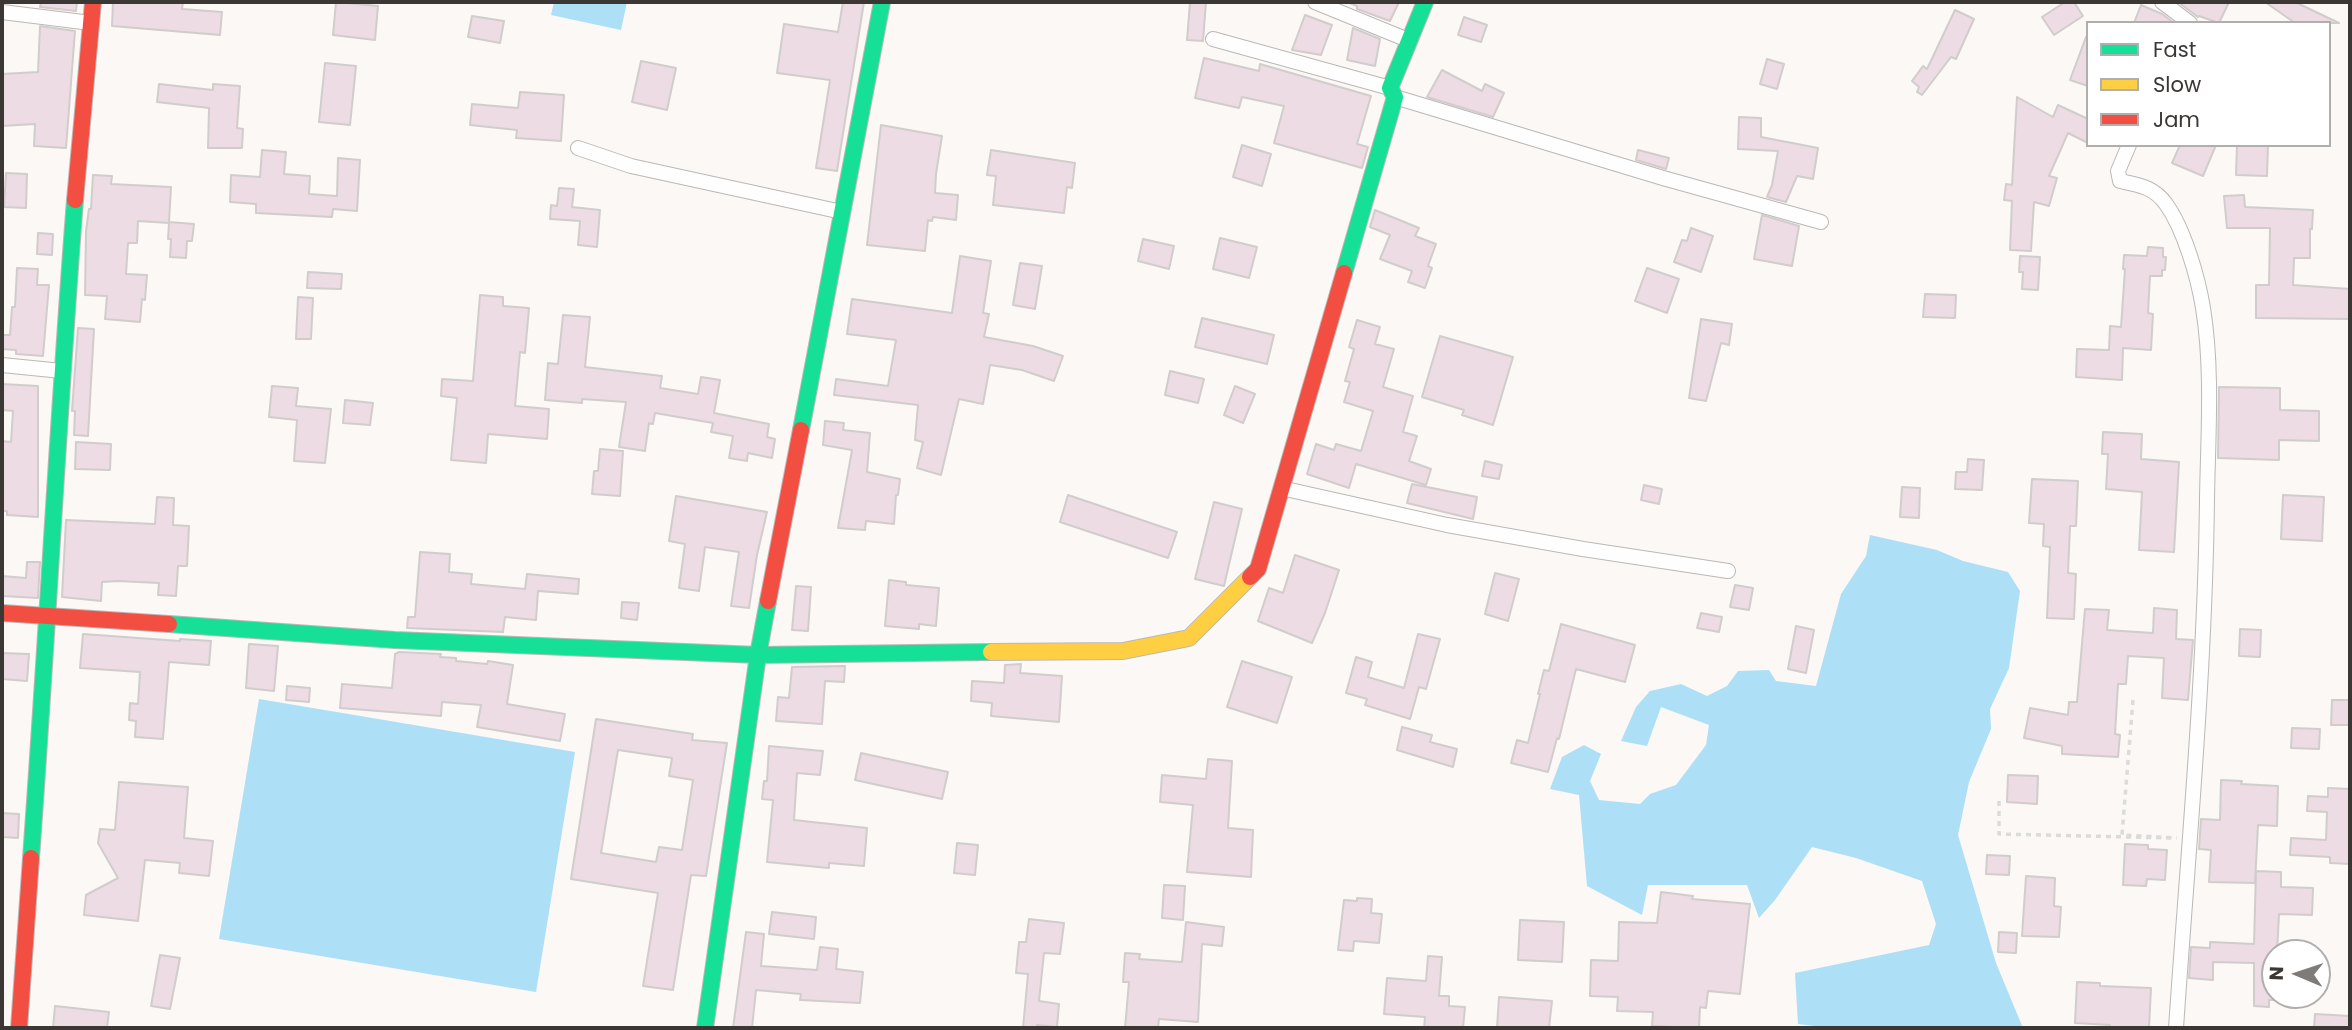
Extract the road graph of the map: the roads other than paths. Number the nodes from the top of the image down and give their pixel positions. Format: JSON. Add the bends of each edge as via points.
{"nodes":[{"id":1,"x":93,"y":2,"type":"edge"},
{"id":2,"x":882,"y":2,"type":"edge"},
{"id":3,"x":1315,"y":2,"type":"edge"},
{"id":4,"x":1425,"y":2,"type":"edge"},
{"id":5,"x":2162,"y":2,"type":"edge"},
{"id":6,"x":2,"y":12,"type":"edge"},
{"id":7,"x":2184,"y":21,"type":"edge"},
{"id":8,"x":91,"y":23,"type":"junction"},
{"id":9,"x":1213,"y":38,"type":"dead end"},
{"id":10,"x":1408,"y":40,"type":"junction"},
{"id":11,"x":1392,"y":93,"type":"junction"},
{"id":12,"x":2128,"y":147,"type":"edge"},
{"id":13,"x":578,"y":148,"type":"dead end"},
{"id":14,"x":842,"y":212,"type":"junction"},
{"id":15,"x":1821,"y":222,"type":"dead end"},
{"id":16,"x":2,"y":365,"type":"edge"},
{"id":17,"x":62,"y":371,"type":"junction"},
{"id":18,"x":1280,"y":488,"type":"junction"},
{"id":19,"x":1728,"y":571,"type":"dead end"},
{"id":20,"x":2,"y":613,"type":"edge"},
{"id":21,"x":49,"y":616,"type":"junction"},
{"id":22,"x":758,"y":655,"type":"junction"},
{"id":23,"x":19,"y":1028,"type":"edge"},
{"id":24,"x":705,"y":1028,"type":"edge"},
{"id":25,"x":2175,"y":1028,"type":"edge"}],
"edges":[{"from":1,"to":8,"type":"street"},
{"from":2,"to":14,"type":"street"},
{"from":3,"to":10,"type":"street"},
{"from":4,"to":10,"type":"street"},
{"from":5,"to":7,"type":"street"},
{"from":6,"to":8,"type":"street"},
{"from":8,"to":17,"type":"street"},
{"from":9,"to":11,"type":"street"},
{"from":10,"to":11,"type":"street"},
{"from":11,"to":15,"type":"street"},
{"from":11,"to":18,"type":"street"},
{"from":12,"to":25,"type":"street","via":[[2118,171],[2120,181],[2148,187],[2165,203],[2197,279],[2208,380],[2206,561]]},
{"from":13,"to":14,"type":"street","via":[[631,166]]},
{"from":14,"to":22,"type":"street"},
{"from":16,"to":17,"type":"street"},
{"from":17,"to":21,"type":"street"},
{"from":18,"to":19,"type":"street","via":[[1447,525]]},
{"from":18,"to":22,"type":"street","via":[[1258,569],[1189,638],[1123,651]]},
{"from":20,"to":21,"type":"street"},
{"from":21,"to":22,"type":"street","via":[[395,640]]},
{"from":21,"to":23,"type":"street"},
{"from":22,"to":24,"type":"street"}]}
